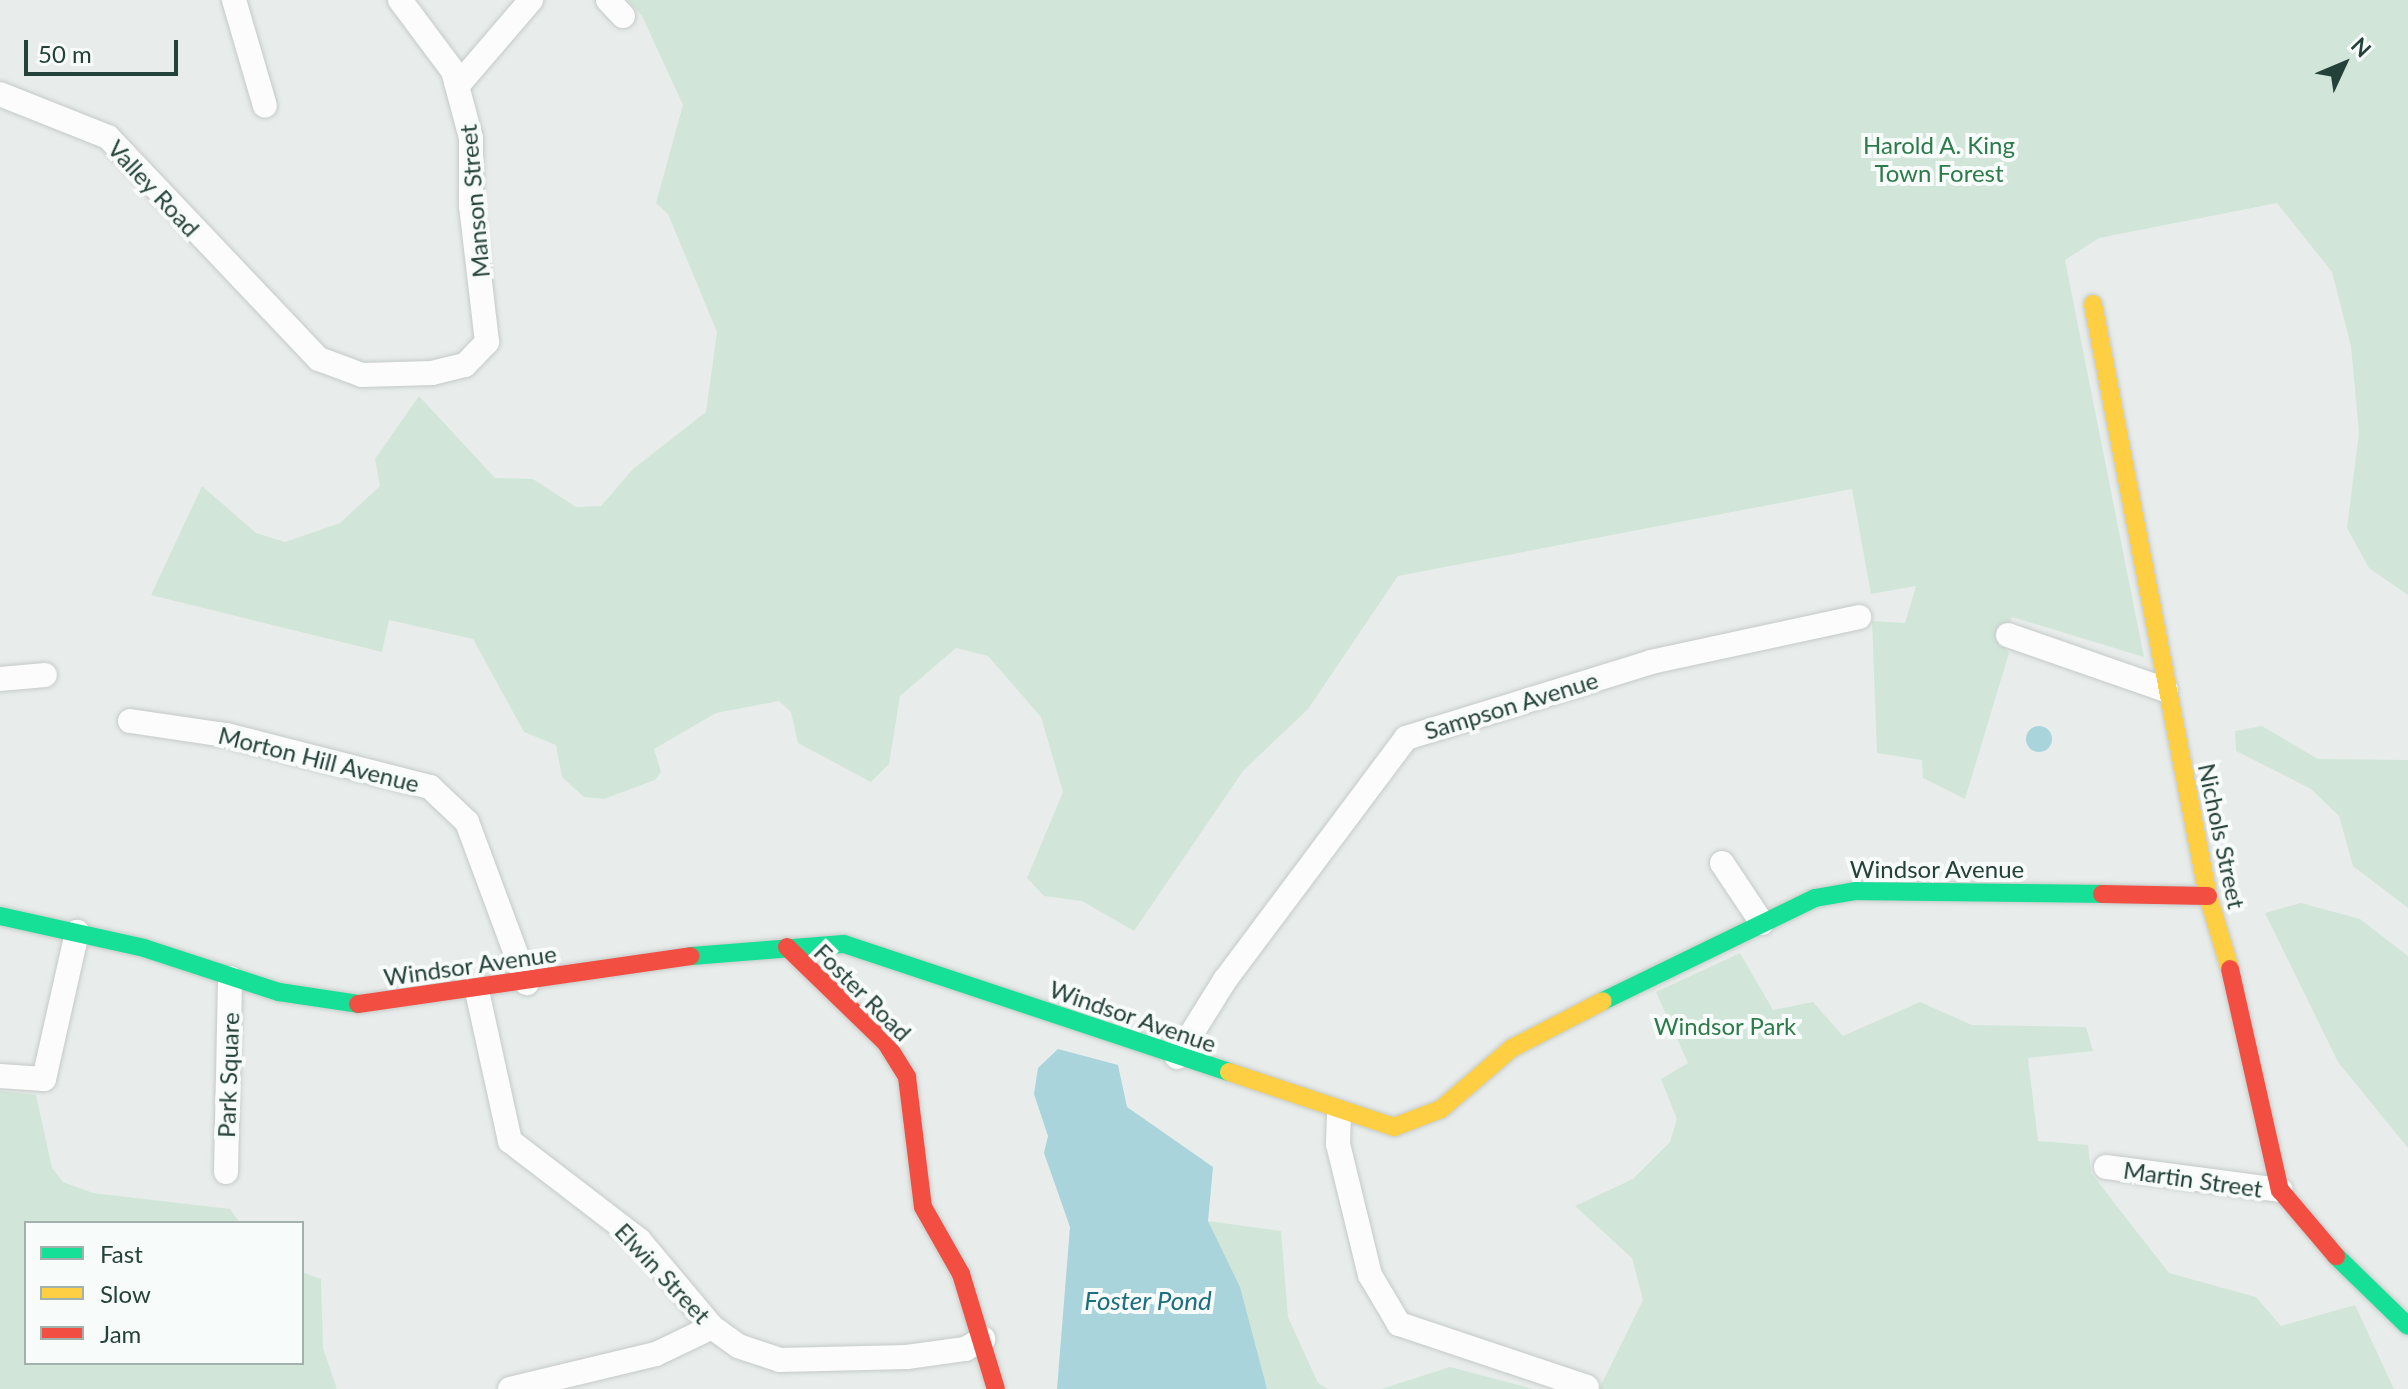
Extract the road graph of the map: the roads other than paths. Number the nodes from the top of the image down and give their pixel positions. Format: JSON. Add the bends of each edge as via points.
{"nodes":[{"id":1,"x":234,"y":0,"type":"edge"},
{"id":2,"x":400,"y":0,"type":"edge"},
{"id":3,"x":531,"y":0,"type":"edge"},
{"id":4,"x":459,"y":84,"type":"junction"},
{"id":5,"x":0,"y":94,"type":"edge"},
{"id":6,"x":265,"y":106,"type":"dead end"},
{"id":7,"x":2093,"y":304,"type":"dead end"},
{"id":8,"x":279,"y":323,"type":"joint"},
{"id":9,"x":1859,"y":617,"type":"dead end"},
{"id":10,"x":2008,"y":635,"type":"dead end"},
{"id":11,"x":45,"y":675,"type":"dead end"},
{"id":12,"x":0,"y":679,"type":"edge"},
{"id":13,"x":2166,"y":690,"type":"junction"},
{"id":14,"x":130,"y":721,"type":"dead end"},
{"id":15,"x":1722,"y":863,"type":"dead end"},
{"id":16,"x":2208,"y":896,"type":"junction"},
{"id":17,"x":0,"y":916,"type":"edge"},
{"id":18,"x":1762,"y":923,"type":"junction"},
{"id":19,"x":77,"y":932,"type":"junction"},
{"id":20,"x":787,"y":947,"type":"junction"},
{"id":21,"x":230,"y":978,"type":"junction"},
{"id":22,"x":527,"y":983,"type":"junction"},
{"id":23,"x":477,"y":991,"type":"junction"},
{"id":24,"x":1177,"y":1057,"type":"junction"},
{"id":25,"x":0,"y":1076,"type":"edge"},
{"id":26,"x":1339,"y":1114,"type":"junction"},
{"id":27,"x":2106,"y":1167,"type":"dead end"},
{"id":28,"x":226,"y":1172,"type":"dead end"},
{"id":29,"x":2280,"y":1190,"type":"junction"},
{"id":30,"x":2408,"y":1326,"type":"edge"},
{"id":31,"x":712,"y":1327,"type":"junction"},
{"id":32,"x":983,"y":1339,"type":"junction"},
{"id":33,"x":1587,"y":1387,"type":"dead end"},
{"id":34,"x":510,"y":1389,"type":"edge"},
{"id":35,"x":996,"y":1389,"type":"edge"}],
"edges":[{"from":1,"to":6,"type":"street"},
{"from":2,"to":4,"type":"street","name":"Manson Street"},
{"from":3,"to":4,"type":"street"},
{"from":4,"to":8,"type":"street","name":"Manson Street","via":[[471,138],[471,206],[487,342],[479,357],[432,373],[362,375],[319,359]]},
{"from":5,"to":8,"type":"street","name":"Valley Road","via":[[108,137]]},
{"from":7,"to":13,"type":"street","name":"Nichols Street"},
{"from":9,"to":24,"type":"street","name":"Sampson Avenue","via":[[1651,662],[1406,738],[1225,980]]},
{"from":10,"to":13,"type":"street"},
{"from":11,"to":12,"type":"street"},
{"from":13,"to":16,"type":"street","name":"Nichols Street"},
{"from":14,"to":22,"type":"street","name":"Morton Hill Avenue","via":[[226,735],[430,787],[467,822]]},
{"from":15,"to":18,"type":"street"},
{"from":16,"to":18,"type":"street","name":"Windsor Avenue","via":[[1856,891],[1815,898]]},
{"from":16,"to":29,"type":"street","name":"Nichols Street","via":[[2245,1019]]},
{"from":17,"to":19,"type":"street","name":"Windsor Avenue"},
{"from":18,"to":26,"type":"street","name":"Windsor Avenue","via":[[1520,1043],[1426,1117],[1394,1127]]},
{"from":19,"to":21,"type":"street","name":"Windsor Avenue"},
{"from":19,"to":25,"type":"street","via":[[44,1079]]},
{"from":20,"to":22,"type":"street","name":"Windsor Avenue","via":[[650,959]]},
{"from":20,"to":24,"type":"street","name":"Windsor Avenue","via":[[811,941],[862,948]]},
{"from":20,"to":32,"type":"street","name":"Foster Road","via":[[900,1062],[911,1091],[923,1207],[961,1274]]},
{"from":21,"to":23,"type":"street","name":"Windsor Avenue","via":[[356,1004]]},
{"from":21,"to":28,"type":"street","name":"Park Square"},
{"from":22,"to":23,"type":"street","name":"Windsor Avenue"},
{"from":23,"to":31,"type":"street","name":"Elwin Street","via":[[510,1141],[639,1240]]},
{"from":24,"to":26,"type":"street","name":"Windsor Avenue"},
{"from":26,"to":33,"type":"street","via":[[1338,1144],[1370,1275],[1399,1324]]},
{"from":27,"to":29,"type":"street","name":"Martin Street"},
{"from":29,"to":30,"type":"street","name":"Nichols Street","via":[[2299,1221]]},
{"from":31,"to":32,"type":"street","name":"Elwin Street","via":[[759,1357],[780,1360],[937,1356]]},
{"from":31,"to":34,"type":"street","via":[[656,1354]]},
{"from":32,"to":35,"type":"street","name":"Foster Road"}]}
